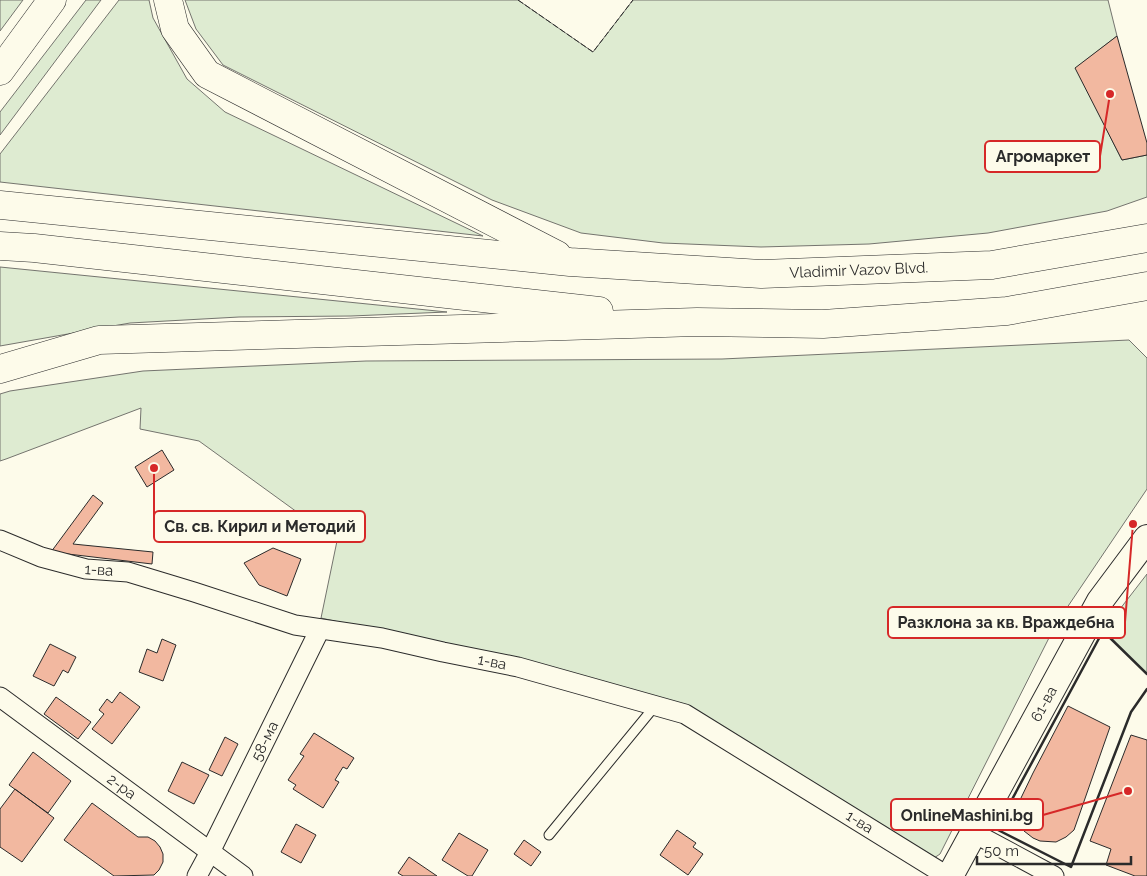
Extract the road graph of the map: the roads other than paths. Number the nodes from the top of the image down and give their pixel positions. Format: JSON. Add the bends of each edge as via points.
{"nodes":[{"id":1,"x":52,"y":0,"type":"edge"},
{"id":2,"x":168,"y":0,"type":"edge"},
{"id":3,"x":0,"y":71,"type":"edge"},
{"id":4,"x":0,"y":206,"type":"edge"},
{"id":5,"x":1147,"y":238,"type":"edge"},
{"id":6,"x":0,"y":246,"type":"edge"},
{"id":7,"x":570,"y":262,"type":"junction"},
{"id":8,"x":1147,"y":286,"type":"edge"},
{"id":9,"x":697,"y":322,"type":"junction"},
{"id":10,"x":0,"y":369,"type":"edge"},
{"id":11,"x":1147,"y":538,"type":"edge"},
{"id":12,"x":0,"y":540,"type":"edge"},
{"id":13,"x":320,"y":629,"type":"junction"},
{"id":14,"x":0,"y":697,"type":"edge"},
{"id":15,"x":655,"y":706,"type":"junction"},
{"id":16,"x":974,"y":833,"type":"junction"},
{"id":17,"x":549,"y":835,"type":"dead end"},
{"id":18,"x":210,"y":852,"type":"junction"},
{"id":19,"x":197,"y":876,"type":"edge"},
{"id":20,"x":243,"y":876,"type":"edge"},
{"id":21,"x":948,"y":876,"type":"edge"},
{"id":22,"x":1054,"y":876,"type":"edge"}],
"edges":[{"from":1,"to":3,"type":"main road"},
{"from":2,"to":7,"type":"main road","via":[[175,29],[207,74]]},
{"from":4,"to":7,"type":"main road","name":"Vladimir Vazov Blvd."},
{"from":5,"to":7,"type":"main road","name":"Vladimir Vazov Blvd.","via":[[972,266],[761,274]]},
{"from":6,"to":9,"type":"main road"},
{"from":8,"to":9,"type":"main road","via":[[1007,311],[823,324]]},
{"from":9,"to":10,"type":"main road","via":[[99,340]]},
{"from":11,"to":16,"type":"street","name":"61-ва","via":[[1100,600]]},
{"from":12,"to":13,"type":"street","name":"1-ва","via":[[41,557],[86,569],[128,572],[296,625]]},
{"from":13,"to":15,"type":"street","name":"1-ва","via":[[382,638],[518,667]]},
{"from":13,"to":18,"type":"street","name":"58-ма"},
{"from":14,"to":18,"type":"street","name":"2-ра"},
{"from":15,"to":17,"type":"lane"},
{"from":15,"to":21,"type":"street","name":"1-ва","via":[[685,714]]},
{"from":16,"to":21,"type":"street","name":"61-ва"},
{"from":16,"to":22,"type":"street"},
{"from":18,"to":19,"type":"street","name":"58-ма"},
{"from":18,"to":20,"type":"street","name":"2-ра"}]}
